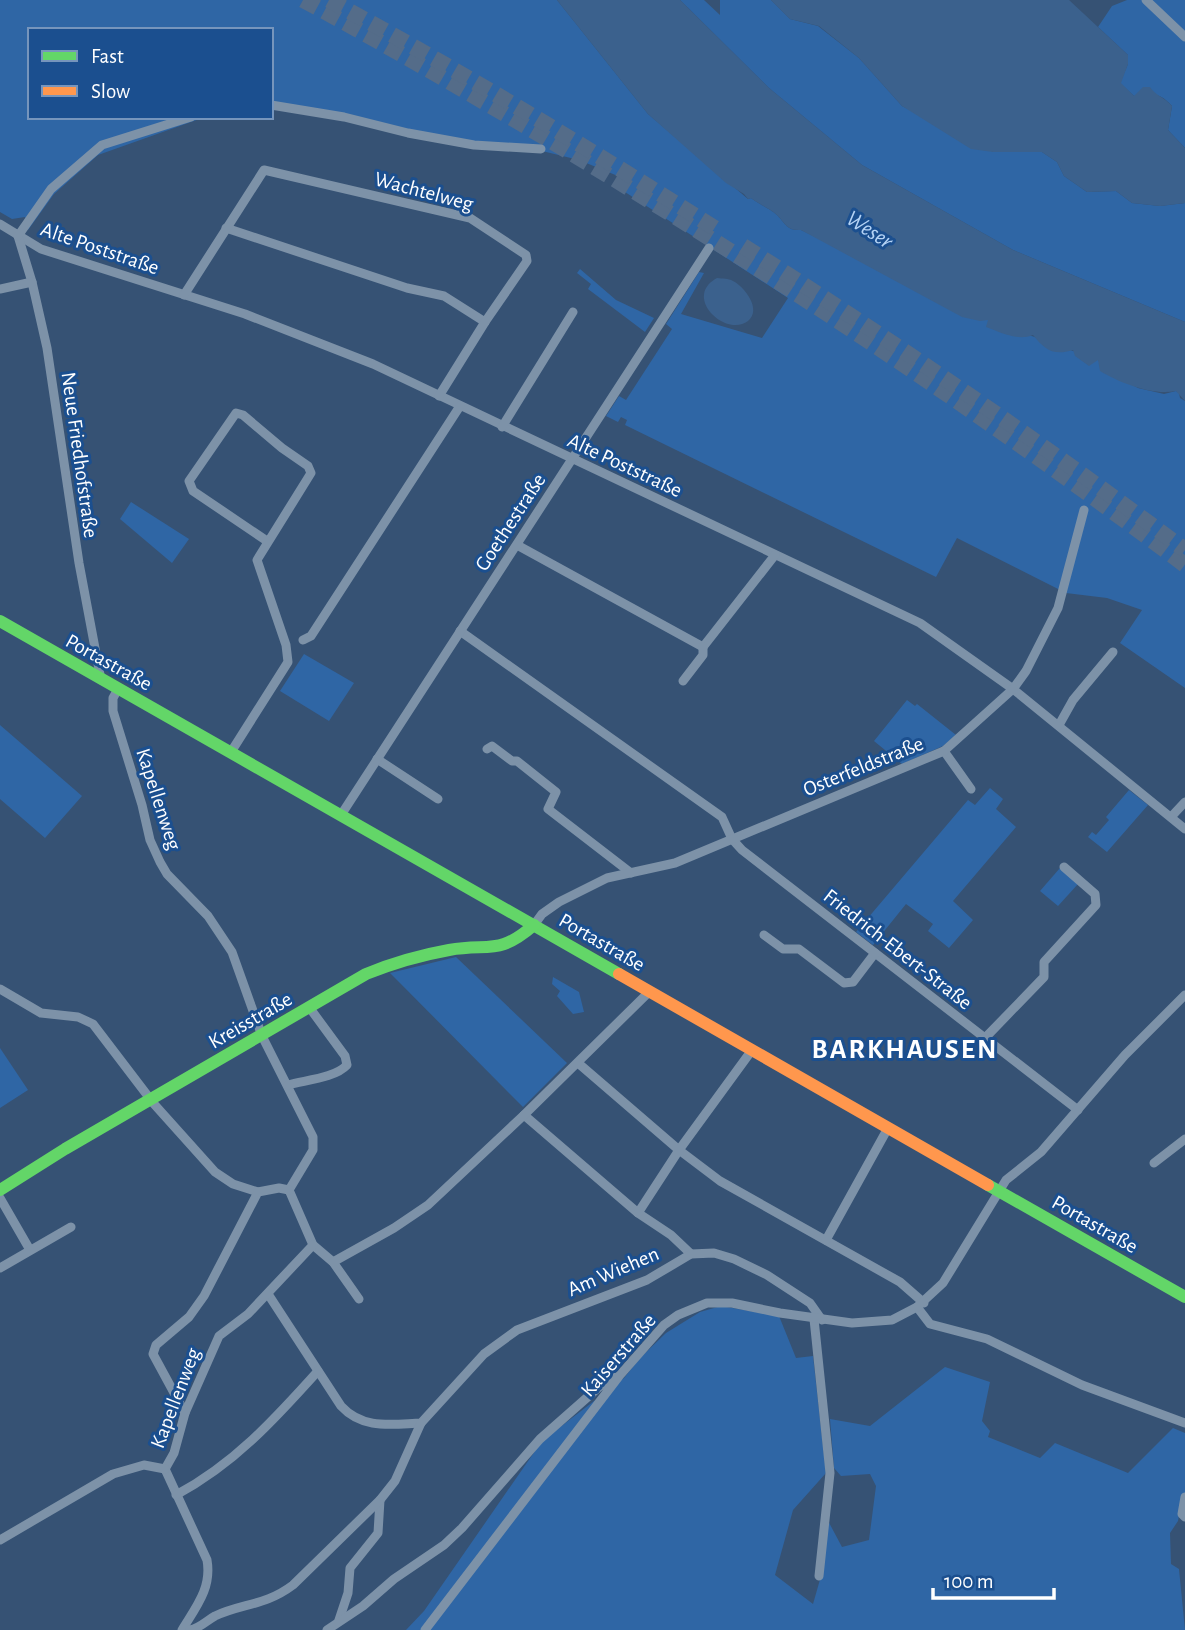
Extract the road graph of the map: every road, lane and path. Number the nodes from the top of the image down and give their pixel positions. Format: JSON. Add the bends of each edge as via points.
{"nodes":[{"id":1,"x":1146,"y":0,"type":"edge"},
{"id":2,"x":1185,"y":37,"type":"edge"},
{"id":3,"x":273,"y":105,"type":"edge"},
{"id":4,"x":185,"y":119,"type":"edge"},
{"id":5,"x":541,"y":149,"type":"dead end"},
{"id":6,"x":0,"y":224,"type":"edge"},
{"id":7,"x":226,"y":228,"type":"junction"},
{"id":8,"x":18,"y":236,"type":"junction"},
{"id":9,"x":709,"y":248,"type":"dead end"},
{"id":10,"x":32,"y":282,"type":"junction"},
{"id":11,"x":0,"y":289,"type":"edge"},
{"id":12,"x":184,"y":295,"type":"junction"},
{"id":13,"x":573,"y":312,"type":"dead end"},
{"id":14,"x":485,"y":322,"type":"junction"},
{"id":15,"x":439,"y":396,"type":"junction"},
{"id":16,"x":460,"y":406,"type":"junction"},
{"id":17,"x":502,"y":427,"type":"junction"},
{"id":18,"x":572,"y":459,"type":"junction"},
{"id":19,"x":1084,"y":510,"type":"dead end"},
{"id":20,"x":267,"y":541,"type":"junction"},
{"id":21,"x":517,"y":545,"type":"junction"},
{"id":22,"x":775,"y":555,"type":"junction"},
{"id":23,"x":0,"y":621,"type":"edge"},
{"id":24,"x":460,"y":631,"type":"junction"},
{"id":25,"x":303,"y":640,"type":"dead end"},
{"id":26,"x":703,"y":647,"type":"junction"},
{"id":27,"x":1113,"y":652,"type":"dead end"},
{"id":28,"x":102,"y":680,"type":"junction"},
{"id":29,"x":683,"y":681,"type":"dead end"},
{"id":30,"x":1013,"y":688,"type":"junction"},
{"id":31,"x":118,"y":689,"type":"junction"},
{"id":32,"x":1059,"y":725,"type":"junction"},
{"id":33,"x":487,"y":749,"type":"dead end"},
{"id":34,"x":944,"y":751,"type":"junction"},
{"id":35,"x":231,"y":752,"type":"junction"},
{"id":36,"x":377,"y":759,"type":"junction"},
{"id":37,"x":971,"y":789,"type":"dead end"},
{"id":38,"x":438,"y":799,"type":"dead end"},
{"id":39,"x":1185,"y":802,"type":"edge"},
{"id":40,"x":341,"y":815,"type":"junction"},
{"id":41,"x":1171,"y":817,"type":"junction"},
{"id":42,"x":1185,"y":829,"type":"edge"},
{"id":43,"x":733,"y":839,"type":"junction"},
{"id":44,"x":1065,"y":867,"type":"dead end"},
{"id":45,"x":631,"y":873,"type":"junction"},
{"id":46,"x":534,"y":925,"type":"junction"},
{"id":47,"x":764,"y":934,"type":"dead end"},
{"id":48,"x":875,"y":953,"type":"junction"},
{"id":49,"x":0,"y":989,"type":"edge"},
{"id":50,"x":650,"y":991,"type":"junction"},
{"id":51,"x":1185,"y":995,"type":"edge"},
{"id":52,"x":309,"y":1007,"type":"junction"},
{"id":53,"x":262,"y":1036,"type":"junction"},
{"id":54,"x":985,"y":1038,"type":"junction"},
{"id":55,"x":752,"y":1050,"type":"junction"},
{"id":56,"x":578,"y":1063,"type":"junction"},
{"id":57,"x":288,"y":1086,"type":"junction"},
{"id":58,"x":150,"y":1099,"type":"junction"},
{"id":59,"x":1077,"y":1110,"type":"junction"},
{"id":60,"x":524,"y":1115,"type":"junction"},
{"id":61,"x":888,"y":1128,"type":"junction"},
{"id":62,"x":1185,"y":1139,"type":"edge"},
{"id":63,"x":679,"y":1150,"type":"junction"},
{"id":64,"x":1154,"y":1163,"type":"dead end"},
{"id":65,"x":0,"y":1190,"type":"edge"},
{"id":66,"x":289,"y":1190,"type":"junction"},
{"id":67,"x":998,"y":1190,"type":"junction"},
{"id":68,"x":257,"y":1192,"type":"junction"},
{"id":69,"x":0,"y":1198,"type":"edge"},
{"id":70,"x":638,"y":1213,"type":"junction"},
{"id":71,"x":71,"y":1227,"type":"dead end"},
{"id":72,"x":826,"y":1240,"type":"junction"},
{"id":73,"x":313,"y":1245,"type":"junction"},
{"id":74,"x":30,"y":1250,"type":"junction"},
{"id":75,"x":691,"y":1254,"type":"junction"},
{"id":76,"x":333,"y":1262,"type":"junction"},
{"id":77,"x":0,"y":1268,"type":"edge"},
{"id":78,"x":268,"y":1294,"type":"junction"},
{"id":79,"x":1185,"y":1297,"type":"edge"},
{"id":80,"x":359,"y":1299,"type":"dead end"},
{"id":81,"x":920,"y":1305,"type":"junction"},
{"id":82,"x":818,"y":1319,"type":"junction"},
{"id":83,"x":318,"y":1371,"type":"junction"},
{"id":84,"x":620,"y":1375,"type":"junction"},
{"id":85,"x":185,"y":1413,"type":"junction"},
{"id":86,"x":421,"y":1423,"type":"junction"},
{"id":87,"x":1185,"y":1423,"type":"edge"},
{"id":88,"x":165,"y":1469,"type":"junction"},
{"id":89,"x":176,"y":1495,"type":"junction"},
{"id":90,"x":1185,"y":1497,"type":"edge"},
{"id":91,"x":380,"y":1500,"type":"junction"},
{"id":92,"x":1185,"y":1517,"type":"edge"},
{"id":93,"x":0,"y":1539,"type":"edge"},
{"id":94,"x":818,"y":1576,"type":"dead end"},
{"id":95,"x":338,"y":1622,"type":"junction"},
{"id":96,"x":182,"y":1630,"type":"edge"},
{"id":97,"x":190,"y":1630,"type":"edge"},
{"id":98,"x":327,"y":1630,"type":"edge"},
{"id":99,"x":425,"y":1630,"type":"edge"}],
"edges":[{"from":1,"to":2,"type":"street"},
{"from":3,"to":5,"type":"street","via":[[474,145]]},
{"from":4,"to":8,"type":"street","via":[[103,145],[51,189]]},
{"from":6,"to":8,"type":"street","name":"Alte Poststraße"},
{"from":7,"to":12,"type":"street"},
{"from":7,"to":14,"type":"street","via":[[444,296]]},
{"from":7,"to":14,"type":"street","name":"Wachtelweg","via":[[264,170],[470,218],[526,255],[527,261]]},
{"from":8,"to":10,"type":"street","name":"Neue Friedhofstraße"},
{"from":8,"to":12,"type":"street","name":"Alte Poststraße","via":[[41,249]]},
{"from":9,"to":18,"type":"street","name":"Goethestraße"},
{"from":10,"to":11,"type":"street"},
{"from":10,"to":28,"type":"street","name":"Neue Friedhofstraße"},
{"from":12,"to":15,"type":"street","name":"Alte Poststraße","via":[[373,364]]},
{"from":13,"to":17,"type":"street"},
{"from":14,"to":15,"type":"street","name":"Wachtelweg"},
{"from":15,"to":16,"type":"street","name":"Alte Poststraße"},
{"from":16,"to":17,"type":"street","name":"Alte Poststraße"},
{"from":16,"to":25,"type":"street","via":[[311,636]]},
{"from":17,"to":18,"type":"street","name":"Alte Poststraße"},
{"from":18,"to":21,"type":"street","name":"Goethestraße"},
{"from":18,"to":22,"type":"street","name":"Alte Poststraße"},
{"from":19,"to":30,"type":"street","name":"Osterfeldstraße","via":[[1058,608],[1033,660]]},
{"from":20,"to":20,"type":"street","via":[[311,469],[236,413],[189,485]]},
{"from":20,"to":35,"type":"street","via":[[257,560],[288,662]]},
{"from":21,"to":24,"type":"street","name":"Goethestraße"},
{"from":21,"to":26,"type":"street"},
{"from":22,"to":26,"type":"street"},
{"from":22,"to":30,"type":"street","name":"Alte Poststraße","via":[[920,623]]},
{"from":23,"to":28,"type":"main road","name":"Portastraße"},
{"from":24,"to":36,"type":"street","name":"Goethestraße"},
{"from":24,"to":43,"type":"street","name":"Friedrich-Ebert-Straße","via":[[722,817]]},
{"from":26,"to":29,"type":"street","via":[[703,655]]},
{"from":27,"to":32,"type":"street","via":[[1073,700]]},
{"from":28,"to":31,"type":"main road","name":"Portastraße"},
{"from":30,"to":32,"type":"street","name":"Alte Poststraße"},
{"from":30,"to":34,"type":"street","name":"Osterfeldstraße"},
{"from":31,"to":35,"type":"main road","name":"Portastraße"},
{"from":31,"to":53,"type":"street","name":"Kapellenweg","via":[[113,711],[150,840],[167,874],[208,916],[232,952]]},
{"from":32,"to":41,"type":"street","name":"Alte Poststraße"},
{"from":33,"to":45,"type":"street","via":[[492,747],[517,761],[556,792],[548,809]]},
{"from":34,"to":37,"type":"street"},
{"from":34,"to":43,"type":"street","name":"Osterfeldstraße"},
{"from":35,"to":40,"type":"main road","name":"Portastraße"},
{"from":36,"to":38,"type":"street"},
{"from":36,"to":40,"type":"street","name":"Goethestraße"},
{"from":39,"to":41,"type":"street"},
{"from":40,"to":46,"type":"main road","name":"Portastraße"},
{"from":41,"to":42,"type":"street","name":"Alte Poststraße"},
{"from":43,"to":45,"type":"street","name":"Osterfeldstraße","via":[[675,863]]},
{"from":43,"to":48,"type":"street","name":"Friedrich-Ebert-Straße"},
{"from":44,"to":54,"type":"street","via":[[1095,894],[1096,905],[1044,962],[1044,978]]},
{"from":45,"to":46,"type":"street","name":"Osterfeldstraße","via":[[607,878],[559,902]]},
{"from":46,"to":50,"type":"main road","name":"Portastraße"},
{"from":46,"to":52,"type":"main road","name":"Kreisstraße","via":[[512,944],[492,950],[453,949],[392,963]]},
{"from":47,"to":48,"type":"street","via":[[783,949],[799,949],[844,983],[853,982]]},
{"from":48,"to":54,"type":"street","name":"Friedrich-Ebert-Straße"},
{"from":49,"to":58,"type":"street","via":[[41,1013],[78,1017],[93,1024]]},
{"from":50,"to":55,"type":"main road","name":"Portastraße"},
{"from":50,"to":56,"type":"street"},
{"from":51,"to":59,"type":"street","name":"Kaiserstraße"},
{"from":52,"to":53,"type":"main road","name":"Kreisstraße"},
{"from":52,"to":57,"type":"street","via":[[347,1065],[323,1078]]},
{"from":53,"to":57,"type":"street","name":"Kapellenweg"},
{"from":53,"to":58,"type":"main road","name":"Kreisstraße"},
{"from":54,"to":59,"type":"street","name":"Friedrich-Ebert-Straße"},
{"from":55,"to":61,"type":"main road","name":"Portastraße"},
{"from":55,"to":63,"type":"street"},
{"from":56,"to":60,"type":"street"},
{"from":56,"to":63,"type":"street"},
{"from":57,"to":66,"type":"street","name":"Kapellenweg","via":[[314,1144]]},
{"from":58,"to":65,"type":"main road","name":"Kreisstraße"},
{"from":58,"to":68,"type":"street","via":[[215,1172]]},
{"from":59,"to":67,"type":"street","name":"Kaiserstraße","via":[[1041,1152]]},
{"from":60,"to":70,"type":"street"},
{"from":60,"to":76,"type":"street","via":[[428,1205]]},
{"from":61,"to":67,"type":"main road","name":"Portastraße"},
{"from":61,"to":72,"type":"street"},
{"from":62,"to":64,"type":"street"},
{"from":63,"to":70,"type":"street"},
{"from":63,"to":72,"type":"street","via":[[720,1181]]},
{"from":66,"to":68,"type":"street"},
{"from":66,"to":73,"type":"street"},
{"from":67,"to":79,"type":"main road","name":"Portastraße"},
{"from":67,"to":81,"type":"street","name":"Kaiserstraße","via":[[948,1275]]},
{"from":68,"to":85,"type":"street","via":[[204,1296],[189,1317],[156,1345],[153,1354]]},
{"from":69,"to":74,"type":"street"},
{"from":70,"to":75,"type":"street"},
{"from":71,"to":74,"type":"street"},
{"from":72,"to":81,"type":"street","via":[[900,1282]]},
{"from":73,"to":76,"type":"street"},
{"from":73,"to":78,"type":"street","name":"Kapellenweg"},
{"from":74,"to":77,"type":"street"},
{"from":75,"to":82,"type":"street","name":"Am Wiehen","via":[[734,1259],[767,1275],[810,1303]]},
{"from":75,"to":86,"type":"street","name":"Am Wiehen","via":[[647,1280],[517,1330],[484,1354]]},
{"from":76,"to":80,"type":"street"},
{"from":78,"to":83,"type":"street"},
{"from":78,"to":85,"type":"street","name":"Kapellenweg","via":[[219,1336]]},
{"from":81,"to":82,"type":"street","name":"Kaiserstraße","via":[[880,1323]]},
{"from":81,"to":87,"type":"street","via":[[930,1324],[987,1339],[1082,1385]]},
{"from":82,"to":84,"type":"street","name":"Kaiserstraße","via":[[732,1303],[707,1303],[664,1325]]},
{"from":82,"to":94,"type":"street","via":[[830,1473]]},
{"from":83,"to":86,"type":"street","via":[[341,1406],[359,1420]]},
{"from":83,"to":89,"type":"street","via":[[239,1453],[205,1480]]},
{"from":84,"to":95,"type":"street","via":[[599,1387],[540,1438],[444,1545]]},
{"from":84,"to":99,"type":"street","name":"Kaiserstraße"},
{"from":85,"to":88,"type":"street","name":"Kapellenweg"},
{"from":86,"to":91,"type":"street","via":[[395,1481]]},
{"from":88,"to":89,"type":"street","name":"Kapellenweg"},
{"from":88,"to":93,"type":"street","via":[[144,1465],[113,1474]]},
{"from":89,"to":96,"type":"street","name":"Kapellenweg","via":[[209,1575]]},
{"from":90,"to":92,"type":"street"},
{"from":91,"to":95,"type":"street","via":[[378,1532],[350,1568]]},
{"from":91,"to":97,"type":"street","via":[[277,1597],[215,1616]]},
{"from":95,"to":98,"type":"street"}]}
